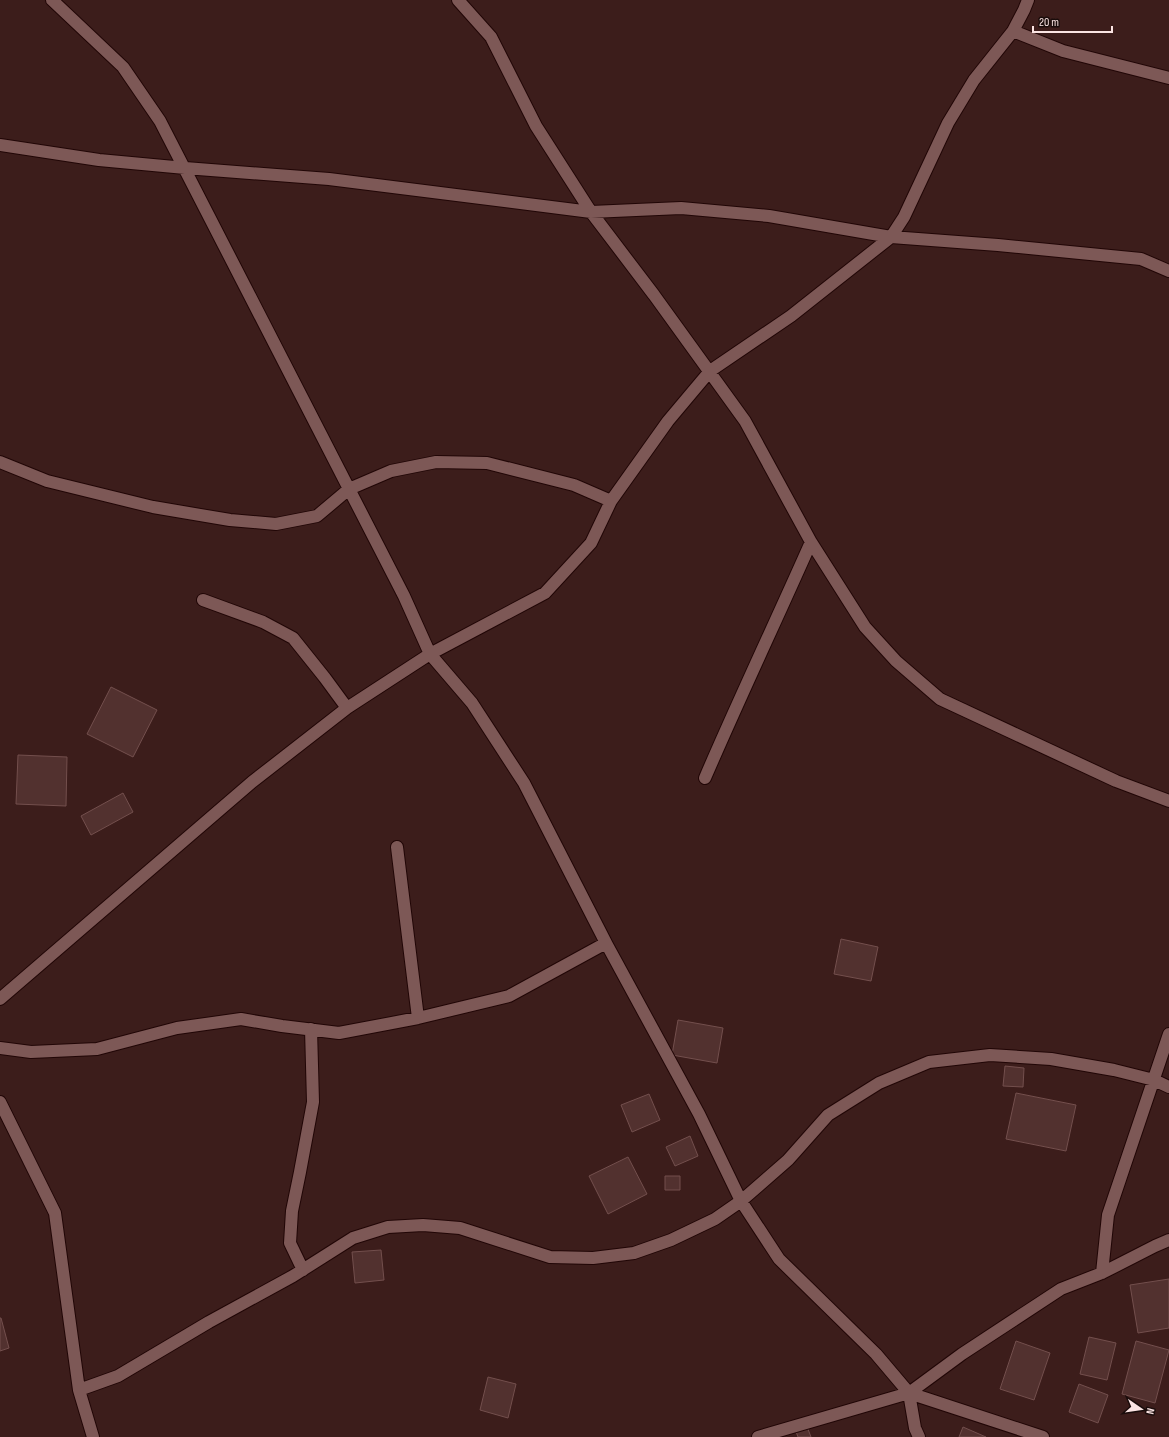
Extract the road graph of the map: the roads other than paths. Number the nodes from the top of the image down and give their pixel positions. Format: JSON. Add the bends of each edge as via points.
{"nodes":[{"id":1,"x":52,"y":0,"type":"edge"},
{"id":2,"x":458,"y":0,"type":"edge"},
{"id":3,"x":1028,"y":0,"type":"edge"},
{"id":4,"x":1013,"y":31,"type":"junction"},
{"id":5,"x":1169,"y":78,"type":"edge"},
{"id":6,"x":0,"y":145,"type":"edge"},
{"id":7,"x":185,"y":168,"type":"junction"},
{"id":8,"x":591,"y":212,"type":"junction"},
{"id":9,"x":891,"y":238,"type":"junction"},
{"id":10,"x":1169,"y":271,"type":"edge"},
{"id":11,"x":710,"y":371,"type":"junction"},
{"id":12,"x":0,"y":462,"type":"edge"},
{"id":13,"x":349,"y":489,"type":"junction"},
{"id":14,"x":611,"y":501,"type":"junction"},
{"id":15,"x":811,"y":542,"type":"junction"},
{"id":16,"x":203,"y":600,"type":"dead end"},
{"id":17,"x":430,"y":654,"type":"junction"},
{"id":18,"x":347,"y":708,"type":"junction"},
{"id":19,"x":705,"y":778,"type":"dead end"},
{"id":20,"x":1169,"y":801,"type":"edge"},
{"id":21,"x":397,"y":847,"type":"dead end"},
{"id":22,"x":606,"y":943,"type":"junction"},
{"id":23,"x":0,"y":999,"type":"edge"},
{"id":24,"x":418,"y":1018,"type":"junction"},
{"id":25,"x":311,"y":1029,"type":"junction"},
{"id":26,"x":1169,"y":1034,"type":"edge"},
{"id":27,"x":0,"y":1048,"type":"edge"},
{"id":28,"x":1154,"y":1080,"type":"junction"},
{"id":29,"x":1169,"y":1087,"type":"edge"},
{"id":30,"x":0,"y":1102,"type":"edge"},
{"id":31,"x":741,"y":1201,"type":"junction"},
{"id":32,"x":1169,"y":1240,"type":"edge"},
{"id":33,"x":303,"y":1270,"type":"junction"},
{"id":34,"x":1102,"y":1274,"type":"junction"},
{"id":35,"x":79,"y":1390,"type":"junction"},
{"id":36,"x":909,"y":1393,"type":"junction"},
{"id":37,"x":93,"y":1437,"type":"edge"},
{"id":38,"x":758,"y":1437,"type":"edge"},
{"id":39,"x":919,"y":1437,"type":"edge"},
{"id":40,"x":1042,"y":1437,"type":"edge"}],
"edges":[{"from":1,"to":7,"type":"street","via":[[123,67],[160,121]]},
{"from":2,"to":8,"type":"street","via":[[491,37],[536,126]]},
{"from":3,"to":4,"type":"street"},
{"from":4,"to":5,"type":"street","via":[[1063,51]]},
{"from":4,"to":9,"type":"street","via":[[974,80],[948,123]]},
{"from":6,"to":7,"type":"street","via":[[99,160]]},
{"from":7,"to":8,"type":"street","via":[[329,179]]},
{"from":7,"to":13,"type":"street"},
{"from":8,"to":9,"type":"street","via":[[688,209],[769,216]]},
{"from":8,"to":11,"type":"street"},
{"from":9,"to":10,"type":"street","via":[[1141,259]]},
{"from":9,"to":11,"type":"street","via":[[791,316]]},
{"from":11,"to":14,"type":"street","via":[[668,420]]},
{"from":11,"to":15,"type":"street","via":[[745,421]]},
{"from":12,"to":13,"type":"street","via":[[47,481],[153,507],[230,520],[276,524],[317,516]]},
{"from":13,"to":14,"type":"street","via":[[391,472],[436,462],[487,463],[574,485]]},
{"from":13,"to":17,"type":"street","via":[[404,596]]},
{"from":14,"to":17,"type":"street","via":[[591,543],[545,593]]},
{"from":15,"to":19,"type":"street"},
{"from":15,"to":20,"type":"street","via":[[865,627],[896,661],[940,699],[1116,781]]},
{"from":16,"to":18,"type":"street","via":[[263,622],[292,638]]},
{"from":17,"to":18,"type":"street"},
{"from":17,"to":22,"type":"street","via":[[472,703],[524,783]]},
{"from":18,"to":23,"type":"street","via":[[252,782]]},
{"from":21,"to":24,"type":"street"},
{"from":22,"to":24,"type":"street","via":[[509,996]]},
{"from":22,"to":31,"type":"street","via":[[699,1114]]},
{"from":24,"to":25,"type":"street","via":[[339,1033]]},
{"from":25,"to":27,"type":"street","via":[[241,1019],[177,1028],[97,1049],[31,1052]]},
{"from":25,"to":33,"type":"street","via":[[313,1102],[292,1210],[290,1243]]},
{"from":26,"to":28,"type":"street"},
{"from":28,"to":29,"type":"street"},
{"from":28,"to":31,"type":"street","via":[[1051,1059],[990,1055],[929,1062],[879,1083],[828,1116],[788,1160]]},
{"from":28,"to":34,"type":"street","via":[[1108,1215]]},
{"from":30,"to":35,"type":"street","via":[[55,1213]]},
{"from":31,"to":33,"type":"street","via":[[715,1219],[671,1240],[634,1253],[593,1258],[550,1257],[460,1228],[423,1225],[388,1227],[352,1238]]},
{"from":31,"to":36,"type":"street","via":[[779,1259],[876,1354]]},
{"from":32,"to":34,"type":"street"},
{"from":33,"to":35,"type":"street","via":[[118,1376]]},
{"from":34,"to":36,"type":"street","via":[[1061,1289],[962,1354]]},
{"from":35,"to":37,"type":"street"},
{"from":36,"to":38,"type":"street"},
{"from":36,"to":39,"type":"street"},
{"from":36,"to":40,"type":"street"}]}
